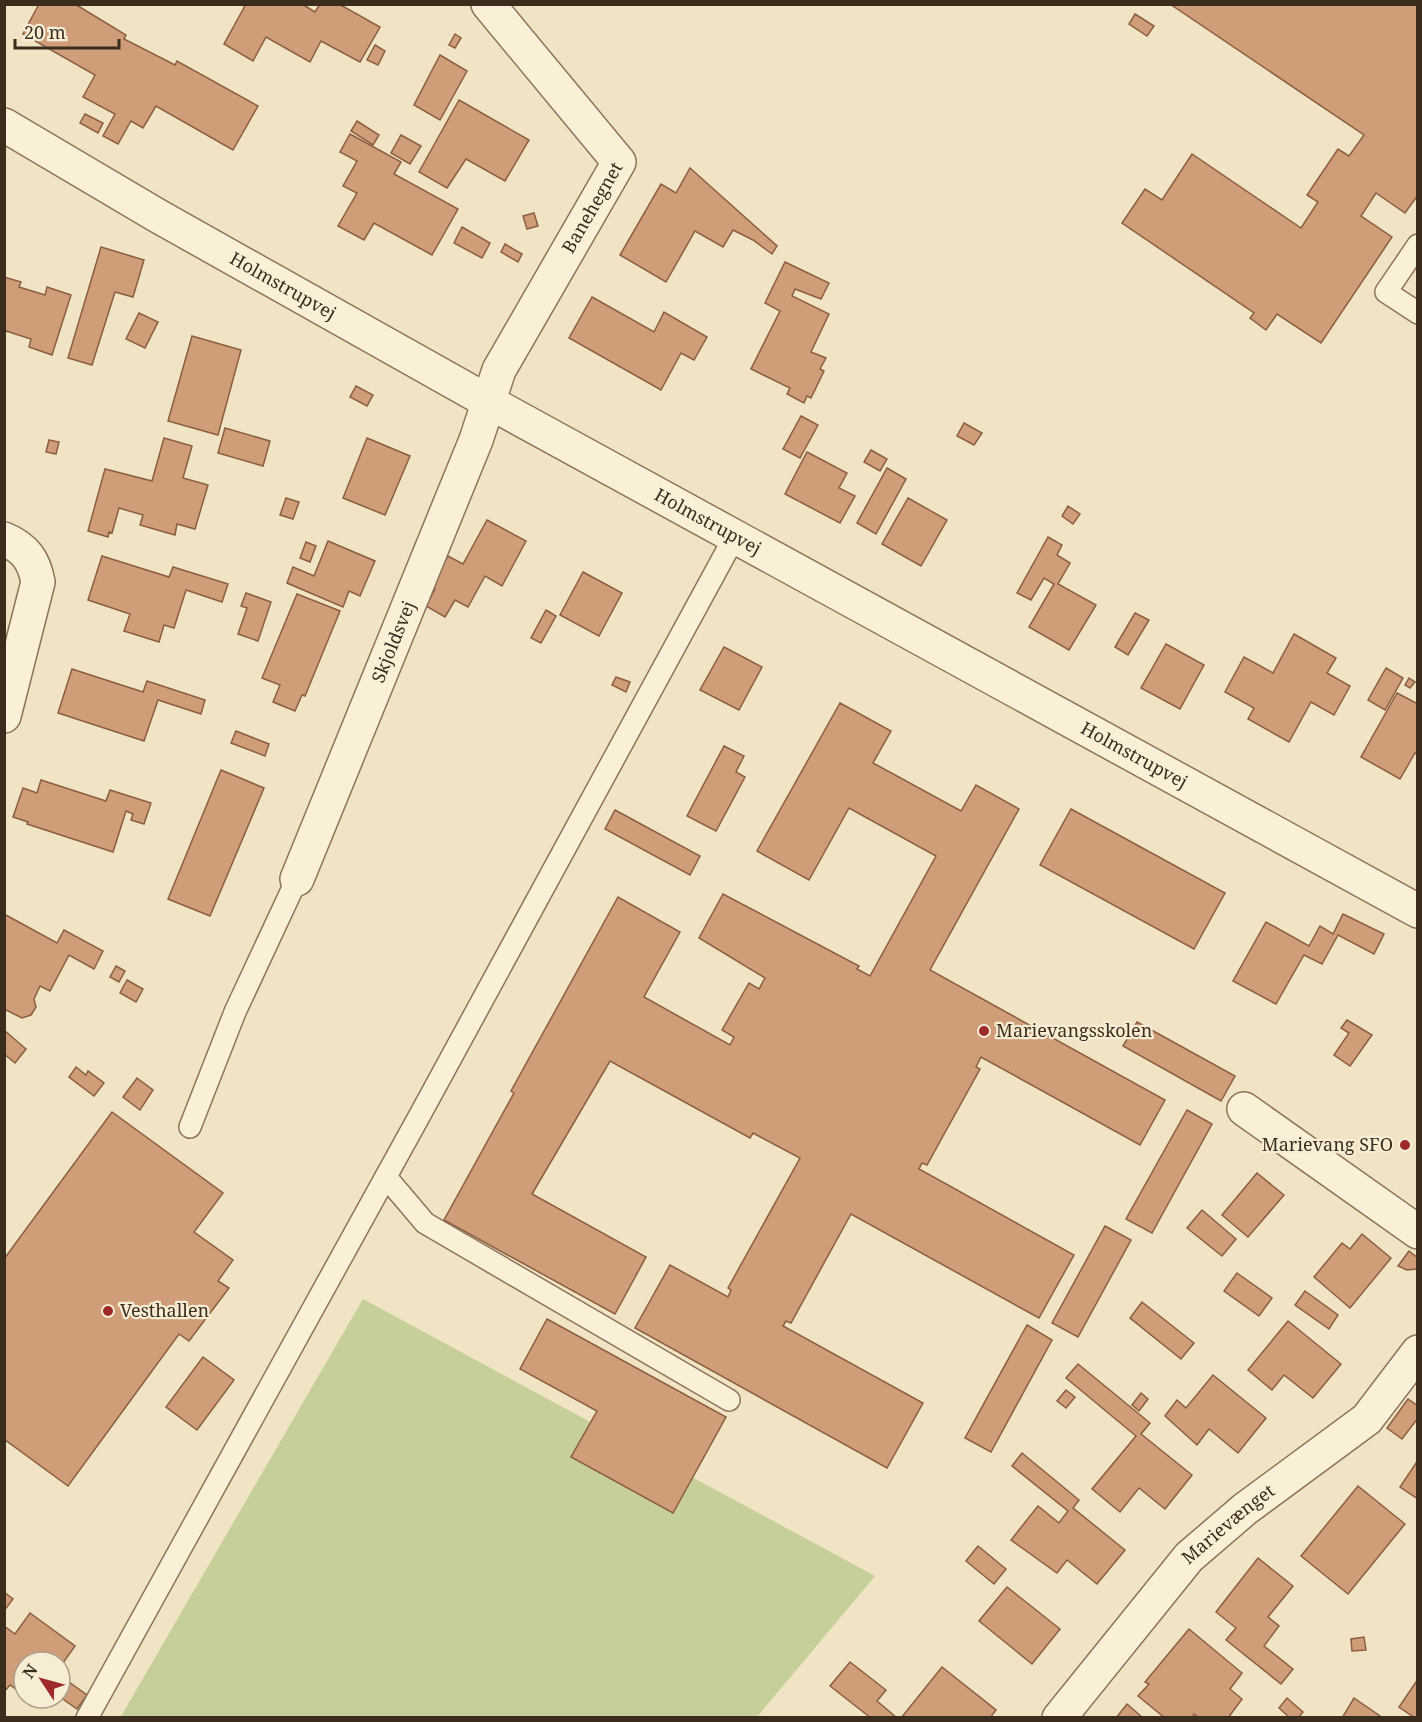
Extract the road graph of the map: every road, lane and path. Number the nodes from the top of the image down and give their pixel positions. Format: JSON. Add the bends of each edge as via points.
{"nodes":[{"id":1,"x":488,"y":4,"type":"edge"},
{"id":2,"x":4,"y":124,"type":"edge"},
{"id":3,"x":1418,"y":245,"type":"edge"},
{"id":4,"x":1418,"y":313,"type":"edge"},
{"id":5,"x":489,"y":402,"type":"junction"},
{"id":6,"x":735,"y":536,"type":"junction"},
{"id":7,"x":4,"y":539,"type":"edge"},
{"id":8,"x":4,"y":716,"type":"edge"},
{"id":9,"x":297,"y":879,"type":"joint"},
{"id":10,"x":1418,"y":911,"type":"edge"},
{"id":11,"x":1244,"y":1109,"type":"dead end"},
{"id":12,"x":190,"y":1127,"type":"dead end"},
{"id":13,"x":386,"y":1177,"type":"junction"},
{"id":14,"x":1418,"y":1232,"type":"edge"},
{"id":15,"x":1418,"y":1352,"type":"edge"},
{"id":16,"x":729,"y":1400,"type":"dead end"},
{"id":17,"x":87,"y":1718,"type":"edge"},
{"id":18,"x":1059,"y":1718,"type":"edge"}],
"edges":[{"from":1,"to":5,"type":"street","name":"Banehegnet","via":[[619,162],[499,370]]},
{"from":2,"to":5,"type":"street","name":"Holmstrupvej","via":[[158,216]]},
{"from":3,"to":4,"type":"lane","via":[[1386,292]]},
{"from":5,"to":6,"type":"street","name":"Holmstrupvej"},
{"from":5,"to":9,"type":"street","name":"Skjoldsvej"},
{"from":6,"to":10,"type":"street","name":"Holmstrupvej"},
{"from":6,"to":13,"type":"lane"},
{"from":7,"to":8,"type":"street","via":[[22,549],[35,564],[38,582]]},
{"from":9,"to":12,"type":"lane","via":[[235,1012]]},
{"from":11,"to":14,"type":"street"},
{"from":13,"to":16,"type":"lane","via":[[425,1223]]},
{"from":13,"to":17,"type":"lane"},
{"from":15,"to":18,"type":"street","name":"Marievænget","via":[[1367,1419],[1245,1509],[1189,1557]]}]}
